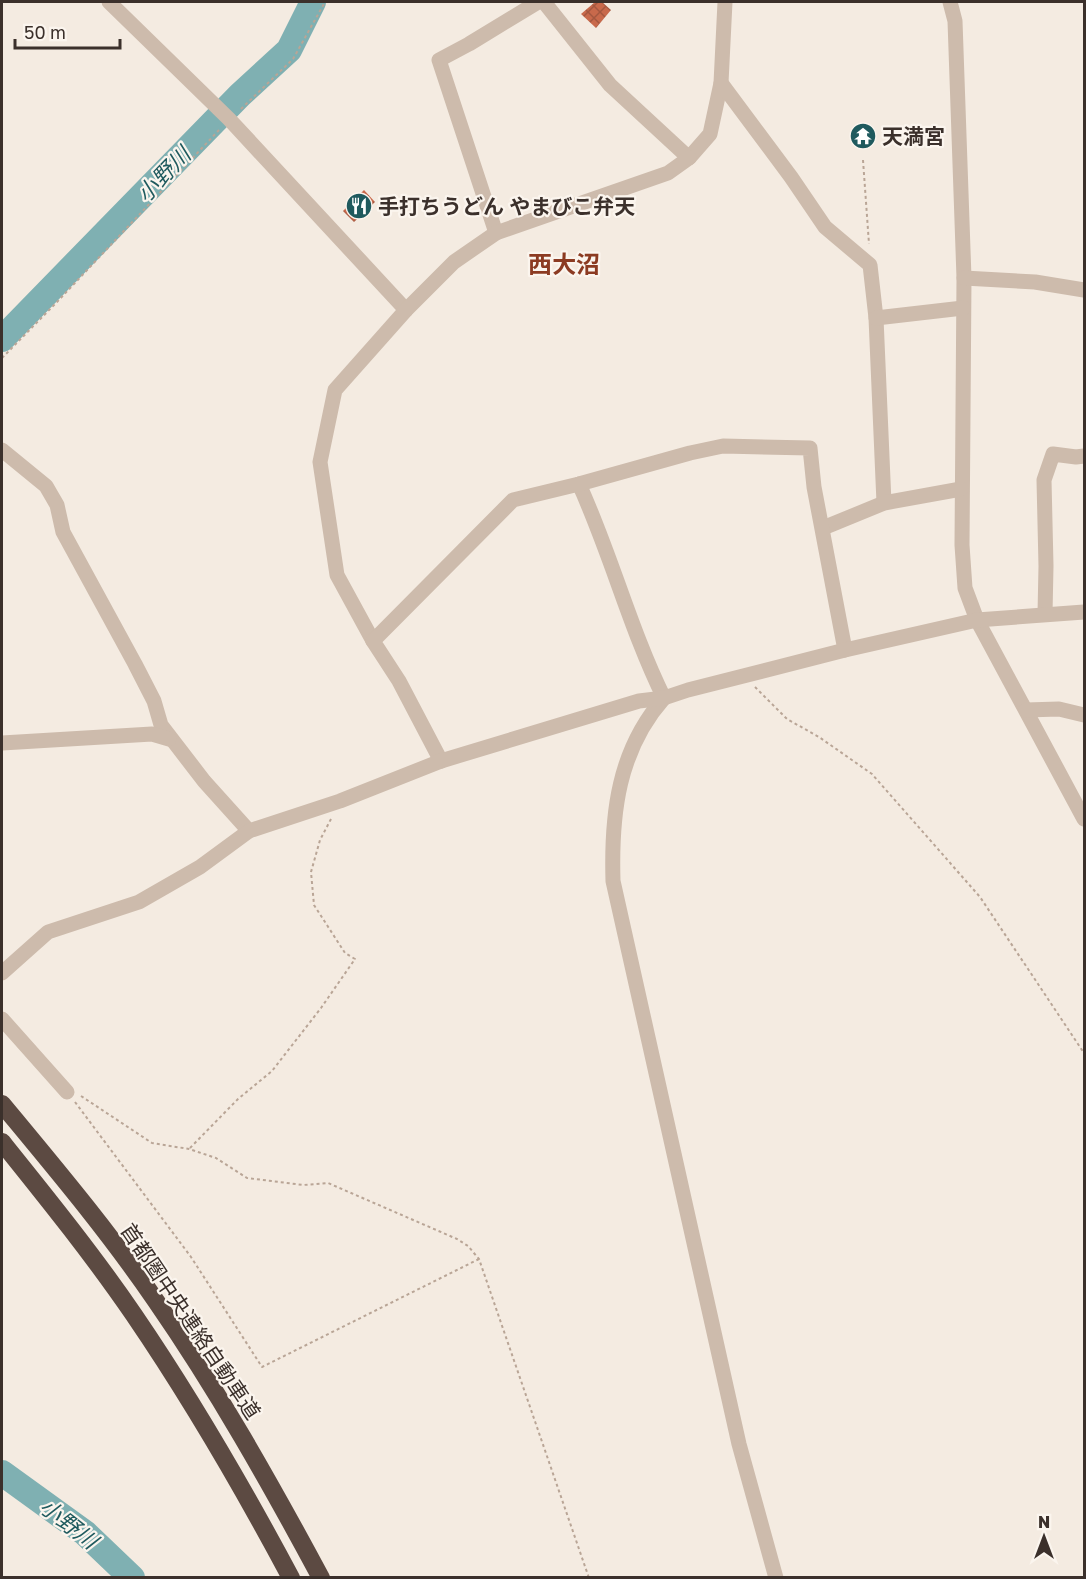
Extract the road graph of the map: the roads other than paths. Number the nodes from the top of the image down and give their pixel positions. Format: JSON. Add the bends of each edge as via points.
{"nodes":[{"id":1,"x":109,"y":2,"type":"edge"},
{"id":2,"x":538,"y":2,"type":"edge"},
{"id":3,"x":544,"y":2,"type":"edge"},
{"id":4,"x":725,"y":2,"type":"edge"},
{"id":5,"x":950,"y":2,"type":"edge"},
{"id":6,"x":721,"y":83,"type":"junction"},
{"id":7,"x":689,"y":158,"type":"junction"},
{"id":8,"x":496,"y":233,"type":"junction"},
{"id":9,"x":964,"y":278,"type":"junction"},
{"id":10,"x":1084,"y":290,"type":"edge"},
{"id":11,"x":963,"y":308,"type":"junction"},
{"id":12,"x":406,"y":310,"type":"junction"},
{"id":13,"x":876,"y":318,"type":"junction"},
{"id":14,"x":2,"y":450,"type":"edge"},
{"id":15,"x":1084,"y":456,"type":"edge"},
{"id":16,"x":579,"y":484,"type":"junction"},
{"id":17,"x":961,"y":489,"type":"junction"},
{"id":18,"x":884,"y":503,"type":"junction"},
{"id":19,"x":823,"y":528,"type":"junction"},
{"id":20,"x":1084,"y":612,"type":"edge"},
{"id":21,"x":1045,"y":614,"type":"junction"},
{"id":22,"x":977,"y":620,"type":"junction"},
{"id":23,"x":373,"y":641,"type":"junction"},
{"id":24,"x":845,"y":650,"type":"junction"},
{"id":25,"x":664,"y":698,"type":"junction"},
{"id":26,"x":1026,"y":710,"type":"junction"},
{"id":27,"x":1084,"y":715,"type":"edge"},
{"id":28,"x":170,"y":739,"type":"junction"},
{"id":29,"x":2,"y":743,"type":"edge"},
{"id":30,"x":441,"y":761,"type":"junction"},
{"id":31,"x":1084,"y":819,"type":"edge"},
{"id":32,"x":249,"y":831,"type":"junction"},
{"id":33,"x":2,"y":973,"type":"edge"},
{"id":34,"x":2,"y":1019,"type":"edge"},
{"id":35,"x":67,"y":1092,"type":"road end"},
{"id":36,"x":2,"y":1104,"type":"edge"},
{"id":37,"x":2,"y":1142,"type":"edge"},
{"id":38,"x":291,"y":1578,"type":"edge"},
{"id":39,"x":321,"y":1578,"type":"edge"},
{"id":40,"x":776,"y":1578,"type":"edge"}],
"edges":[{"from":1,"to":12,"type":"street","via":[[229,119]]},
{"from":2,"to":8,"type":"street","via":[[439,60]]},
{"from":3,"to":7,"type":"street","via":[[610,84]]},
{"from":4,"to":6,"type":"street"},
{"from":5,"to":9,"type":"street","via":[[955,21]]},
{"from":6,"to":7,"type":"street","via":[[710,134]]},
{"from":6,"to":13,"type":"street","via":[[825,227],[870,265]]},
{"from":7,"to":8,"type":"street","via":[[668,173]]},
{"from":8,"to":12,"type":"street","via":[[454,262]]},
{"from":9,"to":10,"type":"street","via":[[1035,282]]},
{"from":9,"to":11,"type":"street"},
{"from":11,"to":13,"type":"street"},
{"from":11,"to":17,"type":"street"},
{"from":12,"to":23,"type":"street","via":[[335,390],[320,462],[336,575]]},
{"from":13,"to":18,"type":"street"},
{"from":14,"to":28,"type":"street","via":[[46,486],[57,505],[63,532],[135,664]]},
{"from":15,"to":21,"type":"street","via":[[1053,454],[1044,480]]},
{"from":16,"to":19,"type":"street","via":[[723,446],[810,448]]},
{"from":16,"to":23,"type":"street","via":[[513,500]]},
{"from":16,"to":25,"type":"street"},
{"from":17,"to":18,"type":"street"},
{"from":17,"to":22,"type":"street","via":[[965,588]]},
{"from":18,"to":19,"type":"street"},
{"from":19,"to":24,"type":"street"},
{"from":20,"to":21,"type":"street"},
{"from":21,"to":22,"type":"street"},
{"from":22,"to":24,"type":"street"},
{"from":22,"to":26,"type":"street"},
{"from":23,"to":30,"type":"street"},
{"from":24,"to":25,"type":"street"},
{"from":25,"to":30,"type":"street","via":[[639,701]]},
{"from":25,"to":40,"type":"street","via":[[635,739],[617,795],[612,837],[613,882],[740,1444]]},
{"from":26,"to":27,"type":"street","via":[[1059,709]]},
{"from":26,"to":31,"type":"street"},
{"from":28,"to":29,"type":"street","via":[[152,734]]},
{"from":28,"to":32,"type":"street"},
{"from":30,"to":32,"type":"street"},
{"from":32,"to":33,"type":"street","via":[[200,867],[139,902],[48,932]]},
{"from":34,"to":35,"type":"street"},
{"from":36,"to":39,"type":"highway","name":"首都圏中央連絡自動車道","via":[[155,1299],[269,1481]]},
{"from":37,"to":38,"type":"highway","name":"首都圏中央連絡自動車道","via":[[68,1224],[146,1333],[243,1489]]}]}
